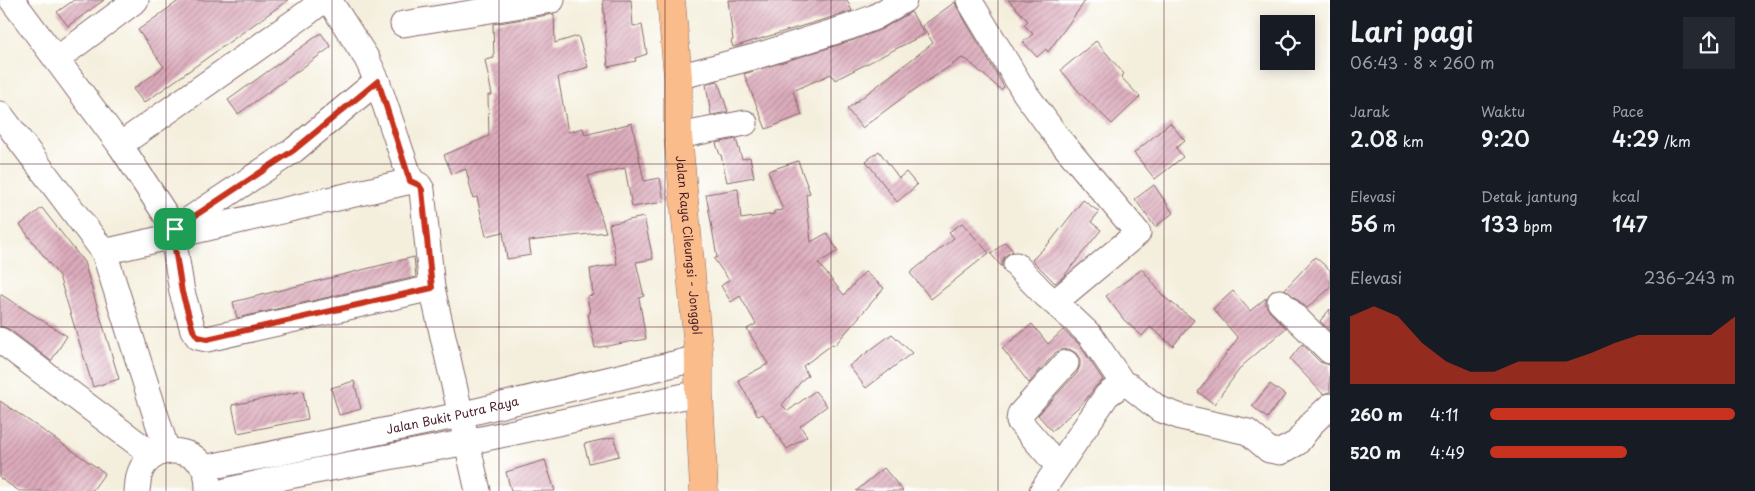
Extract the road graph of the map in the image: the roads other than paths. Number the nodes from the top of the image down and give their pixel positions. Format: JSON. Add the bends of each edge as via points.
{"nodes":[{"id":1,"x":12,"y":0,"type":"edge"},
{"id":2,"x":136,"y":0,"type":"edge"},
{"id":3,"x":323,"y":0,"type":"edge"},
{"id":4,"x":329,"y":0,"type":"edge"},
{"id":5,"x":552,"y":0,"type":"edge"},
{"id":6,"x":671,"y":0,"type":"edge"},
{"id":7,"x":904,"y":0,"type":"edge"},
{"id":8,"x":969,"y":0,"type":"edge"},
{"id":9,"x":403,"y":24,"type":"dead end"},
{"id":10,"x":57,"y":59,"type":"junction"},
{"id":11,"x":678,"y":77,"type":"junction"},
{"id":12,"x":378,"y":81,"type":"junction"},
{"id":13,"x":0,"y":114,"type":"edge"},
{"id":14,"x":745,"y":123,"type":"dead end"},
{"id":15,"x":678,"y":136,"type":"junction"},
{"id":16,"x":120,"y":145,"type":"junction"},
{"id":17,"x":410,"y":181,"type":"junction"},
{"id":18,"x":174,"y":232,"type":"junction"},
{"id":19,"x":104,"y":252,"type":"junction"},
{"id":20,"x":1016,"y":265,"type":"dead end"},
{"id":21,"x":432,"y":288,"type":"junction"},
{"id":22,"x":1055,"y":302,"type":"junction"},
{"id":23,"x":1280,"y":302,"type":"dead end"},
{"id":24,"x":0,"y":340,"type":"edge"},
{"id":25,"x":1330,"y":351,"type":"edge"},
{"id":26,"x":0,"y":357,"type":"edge"},
{"id":27,"x":699,"y":358,"type":"junction"},
{"id":28,"x":1066,"y":363,"type":"dead end"},
{"id":29,"x":1124,"y":385,"type":"junction"},
{"id":30,"x":699,"y":393,"type":"junction"},
{"id":31,"x":1330,"y":406,"type":"edge"},
{"id":32,"x":460,"y":415,"type":"junction"},
{"id":33,"x":467,"y":442,"type":"junction"},
{"id":34,"x":155,"y":457,"type":"junction"},
{"id":35,"x":1058,"y":466,"type":"junction"},
{"id":36,"x":206,"y":480,"type":"edge"},
{"id":37,"x":285,"y":484,"type":"edge"},
{"id":38,"x":137,"y":491,"type":"edge"},
{"id":39,"x":226,"y":491,"type":"edge"},
{"id":40,"x":478,"y":491,"type":"edge"},
{"id":41,"x":704,"y":491,"type":"edge"},
{"id":42,"x":1042,"y":491,"type":"edge"}],
"edges":[{"from":1,"to":10,"type":"street"},
{"from":2,"to":10,"type":"street"},
{"from":3,"to":16,"type":"street"},
{"from":4,"to":12,"type":"street"},
{"from":5,"to":9,"type":"street"},
{"from":6,"to":11,"type":"main road","name":"Jalan Raya Cileungsi - Jonggol"},
{"from":7,"to":11,"type":"street","via":[[849,27]]},
{"from":8,"to":22,"type":"street","via":[[1025,93],[1058,138],[1138,233]]},
{"from":10,"to":16,"type":"street"},
{"from":11,"to":15,"type":"main road","name":"Jalan Raya Cileungsi - Jonggol"},
{"from":12,"to":17,"type":"street"},
{"from":12,"to":18,"type":"street","via":[[294,150]]},
{"from":13,"to":19,"type":"street"},
{"from":14,"to":15,"type":"street"},
{"from":15,"to":27,"type":"main road","name":"Jalan Raya Cileungsi - Jonggol"},
{"from":16,"to":18,"type":"street"},
{"from":17,"to":18,"type":"street"},
{"from":17,"to":21,"type":"street","via":[[422,190]]},
{"from":18,"to":19,"type":"street"},
{"from":18,"to":21,"type":"street","via":[[182,292],[193,330],[198,337],[207,339]]},
{"from":19,"to":34,"type":"street"},
{"from":20,"to":22,"type":"street"},
{"from":21,"to":32,"type":"street"},
{"from":22,"to":29,"type":"street","via":[[1090,335]]},
{"from":23,"to":25,"type":"street"},
{"from":24,"to":34,"type":"street"},
{"from":26,"to":34,"type":"street"},
{"from":27,"to":30,"type":"main road","name":"Jalan Raya Cileungsi - Jonggol"},
{"from":27,"to":32,"type":"street","name":"Jalan Bukit Putra Raya"},
{"from":28,"to":35,"type":"street","via":[[1020,414],[1019,421]]},
{"from":29,"to":31,"type":"street","via":[[1130,386],[1159,410],[1248,432],[1269,450],[1280,452],[1297,442]]},
{"from":29,"to":35,"type":"street","via":[[1107,395]]},
{"from":30,"to":33,"type":"street"},
{"from":30,"to":41,"type":"main road","name":"Jalan Raya Cileungsi - Jonggol"},
{"from":32,"to":33,"type":"street"},
{"from":32,"to":36,"type":"street","name":"Jalan Bukit Putra Raya"},
{"from":33,"to":37,"type":"street"},
{"from":33,"to":40,"type":"street"},
{"from":34,"to":36,"type":"street","via":[[182,452],[194,457]]},
{"from":34,"to":38,"type":"street","via":[[138,478]]},
{"from":35,"to":42,"type":"street"},
{"from":37,"to":39,"type":"street"}]}
